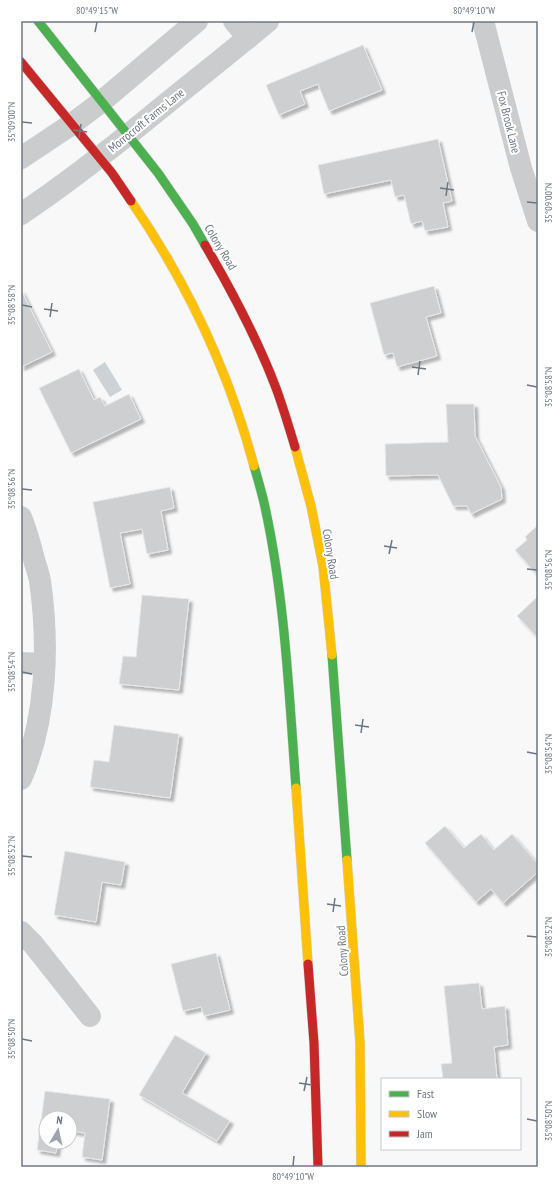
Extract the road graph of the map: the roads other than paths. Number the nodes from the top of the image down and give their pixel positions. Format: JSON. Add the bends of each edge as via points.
{"nodes":[{"id":1,"x":38,"y":21,"type":"edge"},
{"id":2,"x":197,"y":21,"type":"edge"},
{"id":3,"x":234,"y":21,"type":"edge"},
{"id":4,"x":268,"y":21,"type":"edge"},
{"id":5,"x":484,"y":21,"type":"edge"},
{"id":6,"x":248,"y":38,"type":"junction"},
{"id":7,"x":21,"y":62,"type":"edge"},
{"id":8,"x":101,"y":102,"type":"junction"},
{"id":9,"x":72,"y":124,"type":"junction"},
{"id":10,"x":127,"y":135,"type":"junction"},
{"id":11,"x":100,"y":157,"type":"junction"},
{"id":12,"x":21,"y":158,"type":"edge"},
{"id":13,"x":21,"y":214,"type":"edge"},
{"id":14,"x":538,"y":221,"type":"edge"},
{"id":15,"x":21,"y":517,"type":"edge"},
{"id":16,"x":21,"y":663,"type":"edge"},
{"id":17,"x":44,"y":664,"type":"junction"},
{"id":18,"x":21,"y":778,"type":"edge"},
{"id":19,"x":21,"y":932,"type":"edge"},
{"id":20,"x":90,"y":1016,"type":"dead end"},
{"id":21,"x":318,"y":1167,"type":"edge"},
{"id":22,"x":361,"y":1167,"type":"edge"}],
"edges":[{"from":1,"to":8,"type":"main road","name":"Colony Road"},
{"from":2,"to":8,"type":"street"},
{"from":3,"to":6,"type":"street"},
{"from":4,"to":6,"type":"street","name":"Morrocroft Farms Lane"},
{"from":5,"to":14,"type":"street","name":"Fox Brook Lane","via":[[521,168]]},
{"from":6,"to":10,"type":"street","name":"Morrocroft Farms Lane"},
{"from":7,"to":9,"type":"main road"},
{"from":8,"to":9,"type":"street"},
{"from":8,"to":10,"type":"main road","name":"Colony Road"},
{"from":9,"to":11,"type":"main road"},
{"from":9,"to":12,"type":"street"},
{"from":10,"to":11,"type":"street","name":"Morrocroft Farms Lane"},
{"from":10,"to":22,"type":"main road","name":"Colony Road","via":[[158,173],[193,224],[249,325],[276,388],[311,506],[322,566],[334,680],[360,1043]]},
{"from":11,"to":13,"type":"street","name":"Morrocroft Farms Lane"},
{"from":11,"to":21,"type":"main road","via":[[147,224],[206,332],[230,388],[265,506],[276,566],[287,664],[314,1042]]},
{"from":15,"to":17,"type":"street","via":[[40,580]]},
{"from":16,"to":17,"type":"street"},
{"from":17,"to":18,"type":"street","via":[[37,726]]},
{"from":19,"to":20,"type":"street","via":[[34,944]]}]}
